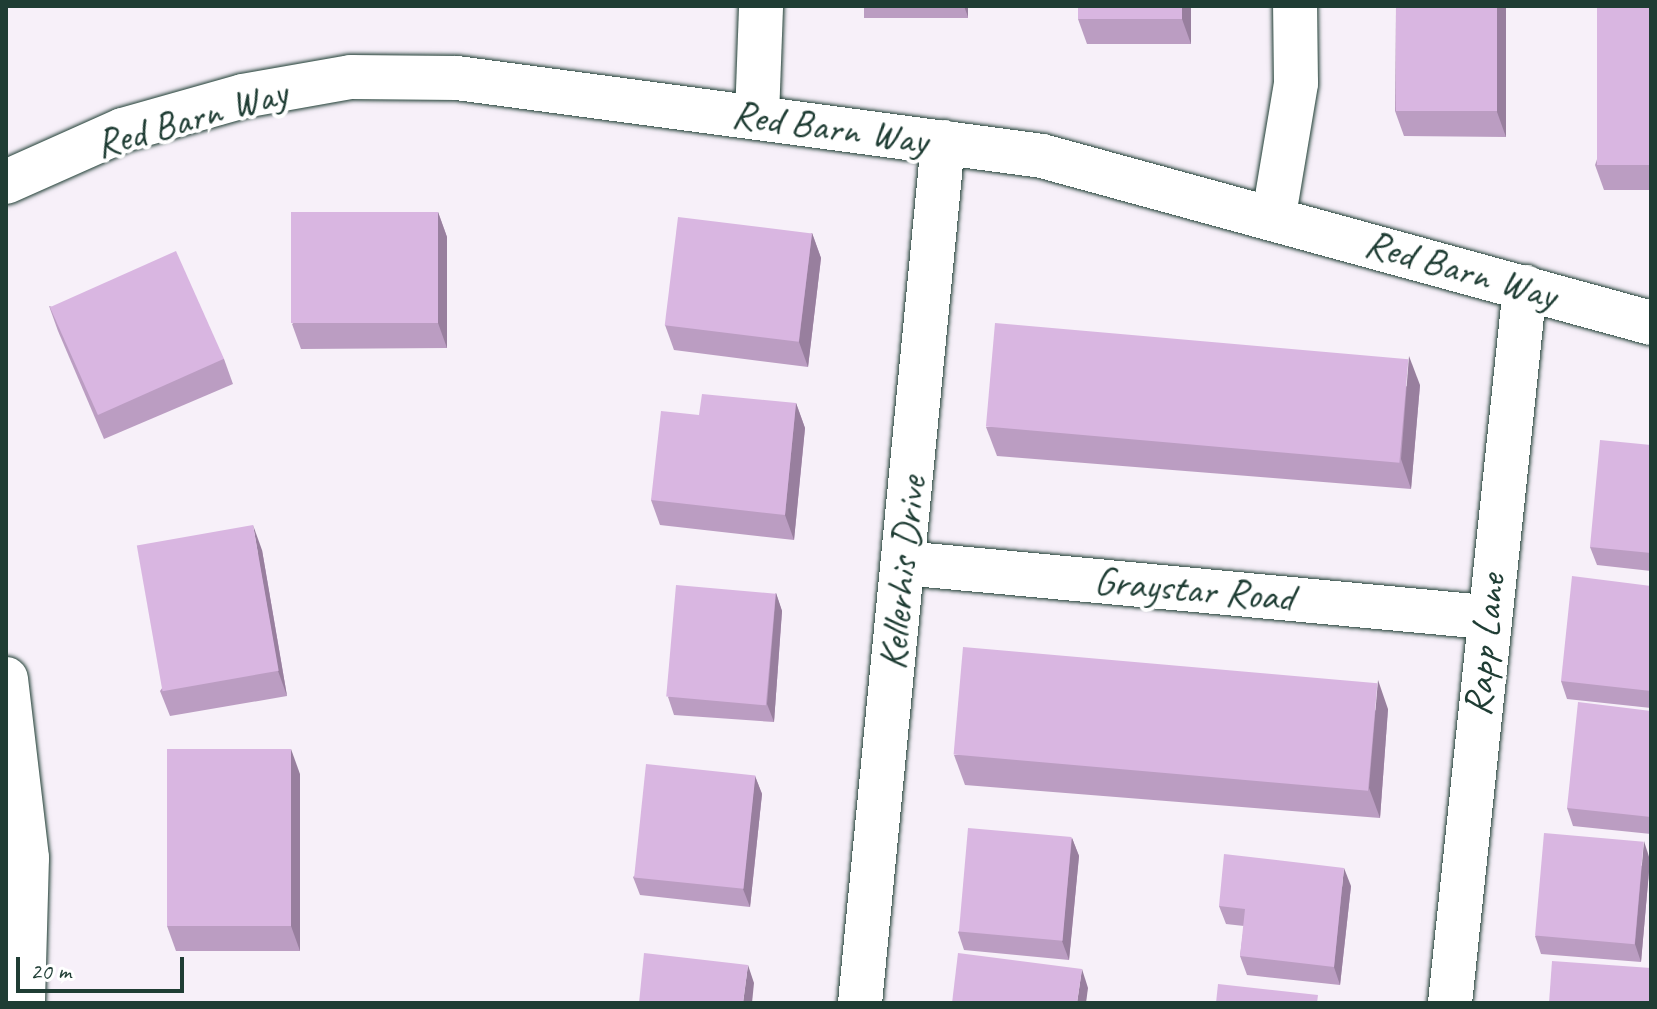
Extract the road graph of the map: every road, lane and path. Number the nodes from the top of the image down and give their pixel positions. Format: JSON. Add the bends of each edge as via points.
{"nodes":[{"id":1,"x":761,"y":6,"type":"edge"},
{"id":2,"x":1295,"y":6,"type":"edge"},
{"id":3,"x":757,"y":117,"type":"junction"},
{"id":4,"x":943,"y":142,"type":"junction"},
{"id":5,"x":6,"y":182,"type":"edge"},
{"id":6,"x":1274,"y":215,"type":"junction"},
{"id":7,"x":1525,"y":287,"type":"junction"},
{"id":8,"x":1651,"y":323,"type":"edge"},
{"id":9,"x":903,"y":563,"type":"junction"},
{"id":10,"x":1485,"y":617,"type":"junction"},
{"id":11,"x":6,"y":679,"type":"edge"},
{"id":12,"x":23,"y":1003,"type":"edge"},
{"id":13,"x":860,"y":1003,"type":"edge"},
{"id":14,"x":1450,"y":1003,"type":"edge"}],
"edges":[{"from":1,"to":3,"type":"street"},
{"from":2,"to":6,"type":"street","via":[[1296,83]]},
{"from":3,"to":4,"type":"street","name":"Red Barn Way"},
{"from":3,"to":5,"type":"street","name":"Red Barn Way","via":[[457,78],[351,77],[243,96],[123,130]]},
{"from":4,"to":6,"type":"street","name":"Red Barn Way","via":[[1042,156]]},
{"from":4,"to":9,"type":"street","name":"Kellerhis Drive"},
{"from":6,"to":7,"type":"street","name":"Red Barn Way"},
{"from":7,"to":8,"type":"street","name":"Red Barn Way"},
{"from":7,"to":10,"type":"street","name":"Rapp Lane"},
{"from":9,"to":10,"type":"street","name":"Graystar Road"},
{"from":9,"to":13,"type":"street","name":"Kellerhis Drive"},
{"from":10,"to":14,"type":"street","name":"Rapp Lane"},
{"from":11,"to":12,"type":"street","via":[[27,858]]}]}
